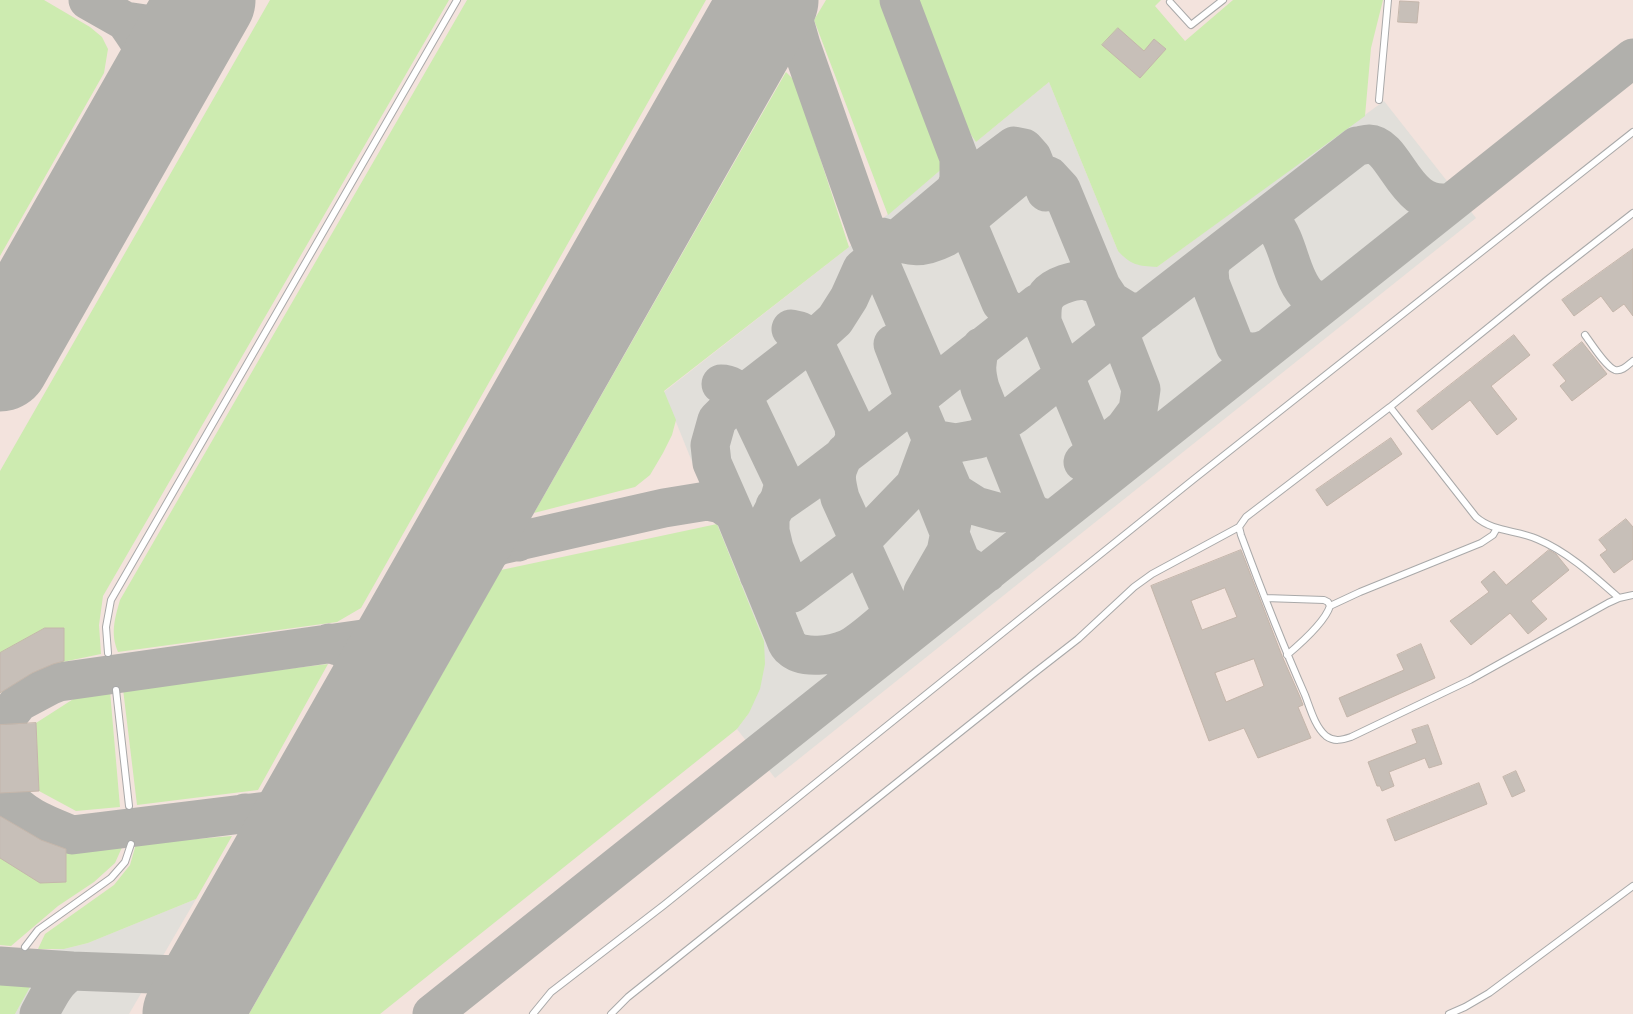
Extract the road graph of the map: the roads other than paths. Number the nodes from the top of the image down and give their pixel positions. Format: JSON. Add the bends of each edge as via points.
{"nodes":[{"id":1,"x":457,"y":0,"type":"edge"},
{"id":2,"x":1223,"y":0,"type":"edge"},
{"id":3,"x":1388,"y":0,"type":"edge"},
{"id":4,"x":1170,"y":2,"type":"dead end"},
{"id":5,"x":1379,"y":100,"type":"dead end"},
{"id":6,"x":1633,"y":132,"type":"edge"},
{"id":7,"x":1633,"y":213,"type":"edge"},
{"id":8,"x":1585,"y":335,"type":"dead end"},
{"id":9,"x":1633,"y":361,"type":"edge"},
{"id":10,"x":1390,"y":407,"type":"junction"},
{"id":11,"x":1239,"y":527,"type":"junction"},
{"id":12,"x":1497,"y":528,"type":"junction"},
{"id":13,"x":1633,"y":595,"type":"edge"},
{"id":14,"x":1265,"y":598,"type":"junction"},
{"id":15,"x":1619,"y":598,"type":"junction"},
{"id":16,"x":1330,"y":606,"type":"junction"},
{"id":17,"x":108,"y":653,"type":"dead end"},
{"id":18,"x":1287,"y":655,"type":"junction"},
{"id":19,"x":116,"y":690,"type":"dead end"},
{"id":20,"x":129,"y":806,"type":"dead end"},
{"id":21,"x":131,"y":844,"type":"dead end"},
{"id":22,"x":1632,"y":889,"type":"edge"},
{"id":23,"x":25,"y":948,"type":"dead end"},
{"id":24,"x":533,"y":1014,"type":"edge"},
{"id":25,"x":611,"y":1014,"type":"edge"},
{"id":26,"x":1449,"y":1014,"type":"edge"}],
"edges":[{"from":1,"to":17,"type":"lane","via":[[111,600],[106,627]]},
{"from":2,"to":4,"type":"lane","via":[[1191,25]]},
{"from":3,"to":5,"type":"lane"},
{"from":6,"to":24,"type":"lane","via":[[1186,485],[664,905],[585,964],[551,992]]},
{"from":7,"to":10,"type":"lane"},
{"from":8,"to":9,"type":"lane","via":[[1608,366],[1615,370],[1621,370]]},
{"from":10,"to":11,"type":"lane","via":[[1246,516]]},
{"from":10,"to":12,"type":"lane","via":[[1476,517]]},
{"from":11,"to":14,"type":"lane"},
{"from":11,"to":25,"type":"lane","via":[[1134,587],[1078,639]]},
{"from":12,"to":15,"type":"lane","via":[[1522,533],[1552,546]]},
{"from":12,"to":16,"type":"lane","via":[[1481,544]]},
{"from":13,"to":15,"type":"lane"},
{"from":14,"to":16,"type":"lane","via":[[1324,600]]},
{"from":14,"to":18,"type":"lane"},
{"from":15,"to":18,"type":"lane","via":[[1470,680],[1340,740],[1324,735],[1317,724]]},
{"from":16,"to":18,"type":"lane","via":[[1306,638]]},
{"from":19,"to":20,"type":"lane"},
{"from":21,"to":23,"type":"lane","via":[[125,862],[111,878],[38,930]]},
{"from":22,"to":26,"type":"lane","via":[[1488,993]]}]}
